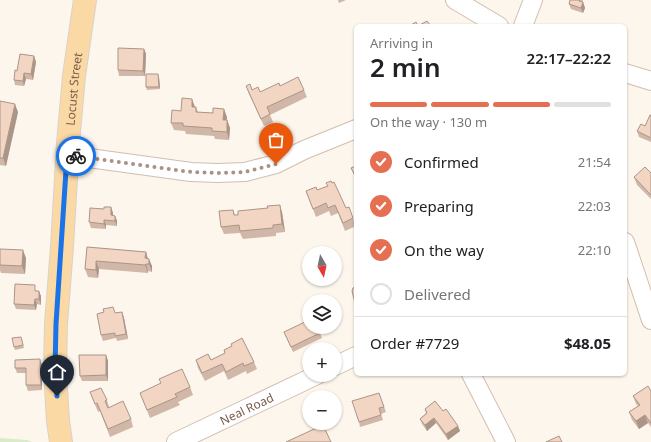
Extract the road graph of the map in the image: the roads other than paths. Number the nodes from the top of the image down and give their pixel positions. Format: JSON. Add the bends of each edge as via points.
{"nodes":[{"id":1,"x":85,"y":0,"type":"edge"},
{"id":2,"x":455,"y":0,"type":"edge"},
{"id":3,"x":533,"y":0,"type":"edge"},
{"id":4,"x":496,"y":24,"type":"edge"},
{"id":5,"x":523,"y":24,"type":"edge"},
{"id":6,"x":627,"y":74,"type":"edge"},
{"id":7,"x":651,"y":81,"type":"edge"},
{"id":8,"x":354,"y":130,"type":"edge"},
{"id":9,"x":67,"y":155,"type":"junction"},
{"id":10,"x":627,"y":248,"type":"edge"},
{"id":11,"x":651,"y":320,"type":"edge"},
{"id":12,"x":354,"y":357,"type":"edge"},
{"id":13,"x":342,"y":363,"type":"edge"},
{"id":14,"x":472,"y":376,"type":"edge"},
{"id":15,"x":302,"y":382,"type":"edge"},
{"id":16,"x":61,"y":442,"type":"edge"},
{"id":17,"x":176,"y":442,"type":"edge"},
{"id":18,"x":506,"y":442,"type":"edge"}],
"edges":[{"from":1,"to":9,"type":"main road","name":"Locust Street","via":[[74,76]]},
{"from":2,"to":4,"type":"street"},
{"from":3,"to":5,"type":"street"},
{"from":6,"to":7,"type":"street"},
{"from":8,"to":9,"type":"street","via":[[276,164],[245,172],[191,172]]},
{"from":9,"to":16,"type":"main road","name":"Locust Street","via":[[55,370]]},
{"from":10,"to":11,"type":"street"},
{"from":12,"to":13,"type":"street"},
{"from":14,"to":18,"type":"street"},
{"from":15,"to":17,"type":"street","name":"Neal Road"}]}
